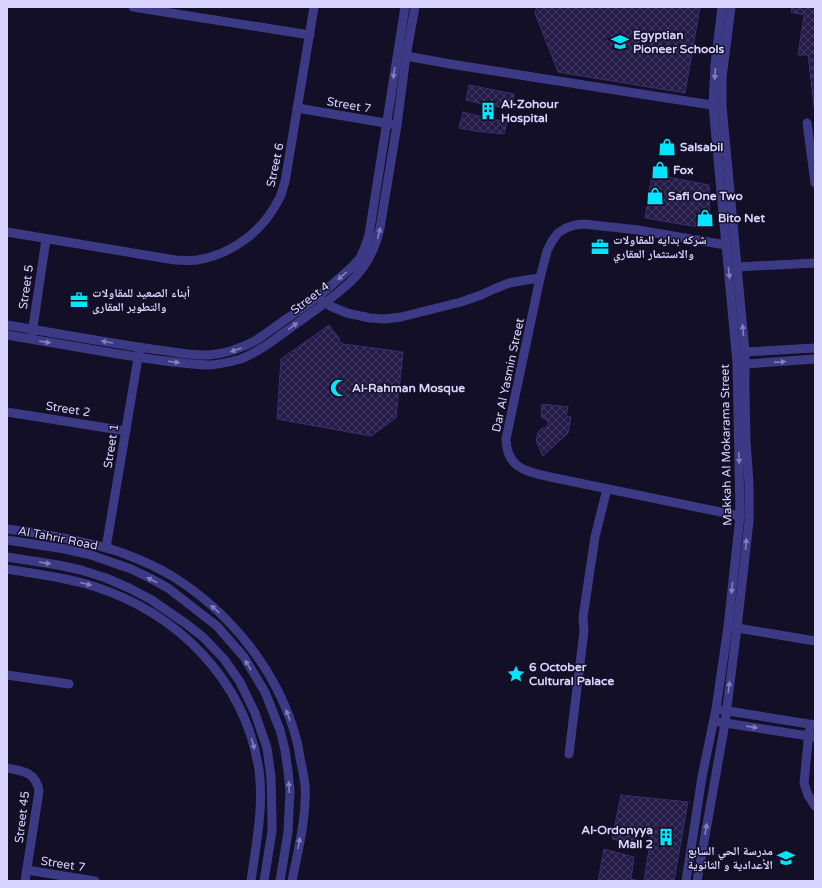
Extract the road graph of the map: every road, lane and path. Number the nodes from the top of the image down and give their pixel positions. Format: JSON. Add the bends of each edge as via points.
{"nodes":[{"id":1,"x":133,"y":7,"type":"edge"},
{"id":2,"x":314,"y":7,"type":"edge"},
{"id":3,"x":405,"y":7,"type":"edge"},
{"id":4,"x":415,"y":7,"type":"edge"},
{"id":5,"x":722,"y":7,"type":"edge"},
{"id":6,"x":731,"y":7,"type":"edge"},
{"id":7,"x":310,"y":35,"type":"junction"},
{"id":8,"x":402,"y":56,"type":"junction"},
{"id":9,"x":717,"y":106,"type":"junction"},
{"id":10,"x":298,"y":108,"type":"junction"},
{"id":11,"x":386,"y":123,"type":"junction"},
{"id":12,"x":807,"y":123,"type":"dead end"},
{"id":13,"x":397,"y":125,"type":"junction"},
{"id":14,"x":815,"y":183,"type":"edge"},
{"id":15,"x":7,"y":232,"type":"edge"},
{"id":16,"x":46,"y":239,"type":"junction"},
{"id":17,"x":726,"y":245,"type":"junction"},
{"id":18,"x":815,"y":264,"type":"edge"},
{"id":19,"x":737,"y":268,"type":"junction"},
{"id":20,"x":540,"y":278,"type":"junction"},
{"id":21,"x":322,"y":299,"type":"junction"},
{"id":22,"x":7,"y":324,"type":"edge"},
{"id":23,"x":32,"y":329,"type":"junction"},
{"id":24,"x":7,"y":335,"type":"edge"},
{"id":25,"x":31,"y":339,"type":"junction"},
{"id":26,"x":140,"y":347,"type":"junction"},
{"id":27,"x":815,"y":348,"type":"edge"},
{"id":28,"x":745,"y":352,"type":"junction"},
{"id":29,"x":138,"y":357,"type":"junction"},
{"id":30,"x":815,"y":359,"type":"edge"},
{"id":31,"x":745,"y":364,"type":"junction"},
{"id":32,"x":7,"y":412,"type":"edge"},
{"id":33,"x":126,"y":431,"type":"junction"},
{"id":34,"x":607,"y":489,"type":"junction"},
{"id":35,"x":740,"y":516,"type":"junction"},
{"id":36,"x":7,"y":529,"type":"edge"},
{"id":37,"x":37,"y":534,"type":"junction"},
{"id":38,"x":7,"y":540,"type":"edge"},
{"id":39,"x":35,"y":545,"type":"junction"},
{"id":40,"x":106,"y":548,"type":"junction"},
{"id":41,"x":7,"y":557,"type":"edge"},
{"id":42,"x":7,"y":569,"type":"edge"},
{"id":43,"x":199,"y":595,"type":"junction"},
{"id":44,"x":195,"y":610,"type":"junction"},
{"id":45,"x":732,"y":628,"type":"junction"},
{"id":46,"x":815,"y":641,"type":"edge"},
{"id":47,"x":7,"y":675,"type":"edge"},
{"id":48,"x":69,"y":684,"type":"dead end"},
{"id":49,"x":716,"y":709,"type":"junction"},
{"id":50,"x":726,"y":711,"type":"junction"},
{"id":51,"x":714,"y":722,"type":"junction"},
{"id":52,"x":724,"y":723,"type":"junction"},
{"id":53,"x":812,"y":724,"type":"edge"},
{"id":54,"x":812,"y":736,"type":"edge"},
{"id":55,"x":569,"y":754,"type":"dead end"},
{"id":56,"x":7,"y":768,"type":"edge"},
{"id":57,"x":815,"y":806,"type":"edge"},
{"id":58,"x":27,"y":870,"type":"junction"},
{"id":59,"x":28,"y":881,"type":"edge"},
{"id":60,"x":95,"y":881,"type":"edge"},
{"id":61,"x":250,"y":881,"type":"edge"},
{"id":62,"x":264,"y":881,"type":"edge"},
{"id":63,"x":280,"y":881,"type":"edge"},
{"id":64,"x":292,"y":881,"type":"edge"},
{"id":65,"x":686,"y":881,"type":"edge"},
{"id":66,"x":697,"y":881,"type":"edge"}],
"edges":[{"from":1,"to":7,"type":"street"},
{"from":2,"to":7,"type":"street","name":"Street 6"},
{"from":3,"to":8,"type":"street","name":"Street 4"},
{"from":4,"to":8,"type":"street","name":"Street 4"},
{"from":5,"to":9,"type":"street","name":"Makkah Al Mokarama Street","one_way":true,"via":[[715,65]]},
{"from":6,"to":9,"type":"street","name":"Makkah Al Mokarama Street"},
{"from":7,"to":10,"type":"street","name":"Street 6"},
{"from":8,"to":9,"type":"street"},
{"from":8,"to":11,"type":"street","name":"Street 4","one_way":true},
{"from":8,"to":13,"type":"street","name":"Street 4"},
{"from":9,"to":17,"type":"street","name":"Makkah Al Mokarama Street"},
{"from":9,"to":19,"type":"street","name":"Makkah Al Mokarama Street"},
{"from":10,"to":11,"type":"street","name":"Street 7"},
{"from":10,"to":16,"type":"street","name":"Street 6","via":[[286,182],[279,198],[263,224],[236,246],[217,255],[196,260],[175,260]]},
{"from":11,"to":13,"type":"street","name":"Street 7"},
{"from":11,"to":21,"type":"street","name":"Street 4","one_way":true,"via":[[365,247],[352,268]]},
{"from":12,"to":14,"type":"street"},
{"from":21,"to":13,"type":"street","name":"Street 4","one_way":true,"via":[[354,278],[374,250]]},
{"from":15,"to":16,"type":"street","name":"Street 6"},
{"from":16,"to":23,"type":"street","name":"Street 5"},
{"from":17,"to":20,"type":"street","name":"Dar Al Yasmin Street","via":[[638,230],[575,225],[558,233],[552,241]]},
{"from":17,"to":35,"type":"street","name":"Makkah Al Mokarama Street","one_way":true,"via":[[737,363]]},
{"from":18,"to":19,"type":"street"},
{"from":28,"to":19,"type":"street","name":"Makkah Al Mokarama Street","one_way":true},
{"from":20,"to":21,"type":"street","via":[[509,284],[461,302],[385,319],[347,313]]},
{"from":20,"to":34,"type":"street","name":"Dar Al Yasmin Street","via":[[506,448],[509,456],[521,469]]},
{"from":21,"to":26,"type":"street","name":"Street 4","one_way":true,"via":[[256,340],[233,351],[196,355]]},
{"from":29,"to":21,"type":"street","name":"Street 4","one_way":true,"via":[[209,365],[231,362],[263,348]]},
{"from":22,"to":23,"type":"street","name":"Street 4"},
{"from":23,"to":25,"type":"street","name":"Street 5"},
{"from":26,"to":23,"type":"street","name":"Street 4","one_way":true},
{"from":24,"to":25,"type":"street","name":"Street 4"},
{"from":25,"to":29,"type":"street","name":"Street 4","one_way":true},
{"from":26,"to":29,"type":"street","name":"Street 1"},
{"from":27,"to":28,"type":"street"},
{"from":28,"to":31,"type":"street","name":"Makkah Al Mokarama Street"},
{"from":29,"to":33,"type":"street","name":"Street 1"},
{"from":31,"to":30,"type":"street","one_way":true},
{"from":45,"to":31,"type":"street","name":"Makkah Al Mokarama Street","one_way":true,"via":[[746,550],[749,509]]},
{"from":32,"to":33,"type":"street","name":"Street 2"},
{"from":33,"to":40,"type":"street","name":"Street 1"},
{"from":34,"to":35,"type":"street","name":"Dar Al Yasmin Street"},
{"from":34,"to":55,"type":"street","via":[[583,617],[584,631]]},
{"from":35,"to":45,"type":"street","name":"Makkah Al Mokarama Street","one_way":true},
{"from":36,"to":37,"type":"street"},
{"from":37,"to":39,"type":"street"},
{"from":37,"to":40,"type":"street"},
{"from":38,"to":39,"type":"street","name":"Al Tahrir Road"},
{"from":44,"to":39,"type":"street","name":"Al Tahrir Road","one_way":true,"via":[[168,588],[131,569],[92,555]]},
{"from":40,"to":43,"type":"street","via":[[148,563]]},
{"from":41,"to":62,"type":"street","one_way":true,"via":[[81,570],[129,588],[185,623],[224,659],[240,682],[255,713],[267,748],[271,777],[272,826]]},
{"from":42,"to":61,"type":"street","one_way":true,"via":[[92,585],[132,601],[185,637],[220,675],[246,720],[259,770],[259,822]]},
{"from":43,"to":44,"type":"street"},
{"from":64,"to":43,"type":"street","one_way":true,"via":[[305,806],[305,784],[288,713],[264,666],[249,645],[232,625]]},
{"from":63,"to":44,"type":"street","name":"Al Tahrir Road","one_way":true,"via":[[288,832],[290,791],[280,730],[265,692],[244,657],[217,626]]},
{"from":45,"to":46,"type":"street"},
{"from":45,"to":49,"type":"street","name":"Makkah Al Mokarama Street"},
{"from":50,"to":45,"type":"street","name":"Makkah Al Mokarama Street","one_way":true},
{"from":47,"to":48,"type":"street"},
{"from":49,"to":50,"type":"street"},
{"from":49,"to":51,"type":"street","name":"Makkah Al Mokarama Street"},
{"from":50,"to":52,"type":"street","name":"Makkah Al Mokarama Street"},
{"from":50,"to":53,"type":"street"},
{"from":51,"to":52,"type":"street"},
{"from":51,"to":65,"type":"street","name":"Makkah Al Mokarama Street","via":[[702,777]]},
{"from":52,"to":54,"type":"street","one_way":true},
{"from":66,"to":52,"type":"street","name":"Makkah Al Mokarama Street","one_way":true},
{"from":53,"to":54,"type":"street"},
{"from":54,"to":57,"type":"street","via":[[804,783]]},
{"from":56,"to":58,"type":"street","name":"Street 45","via":[[30,774],[36,780],[39,791]]},
{"from":58,"to":59,"type":"street","name":"Street 45"},
{"from":58,"to":60,"type":"street","name":"Street 7"}]}
